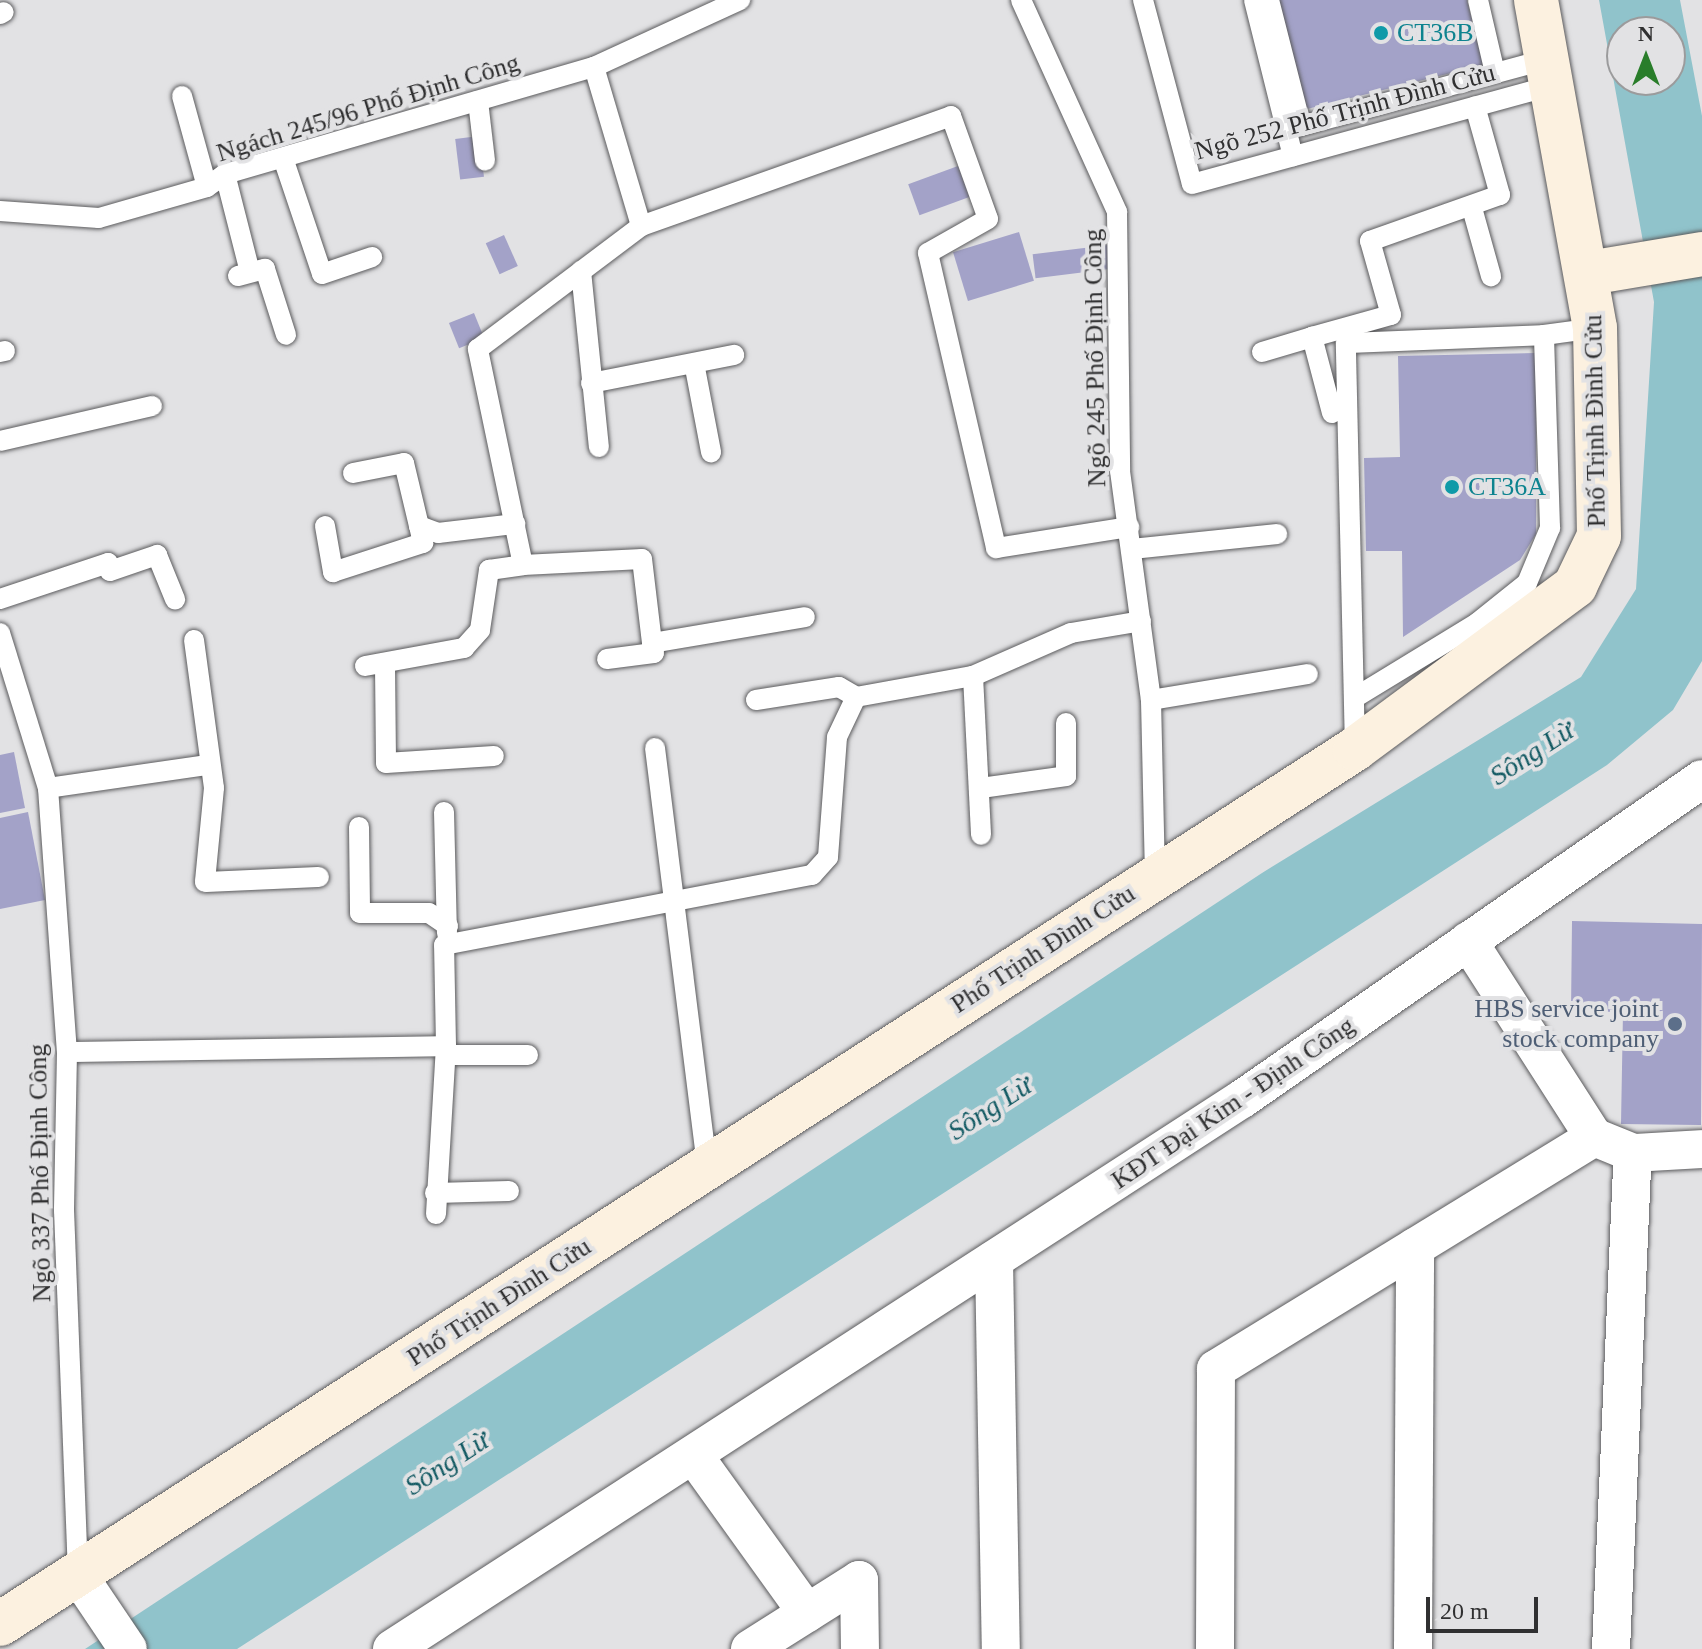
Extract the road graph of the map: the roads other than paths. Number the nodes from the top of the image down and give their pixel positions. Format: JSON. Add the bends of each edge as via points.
{"nodes":[{"id":1,"x":740,"y":0,"type":"edge"},
{"id":2,"x":1021,"y":0,"type":"edge"},
{"id":3,"x":1143,"y":0,"type":"edge"},
{"id":4,"x":1254,"y":0,"type":"edge"},
{"id":5,"x":1269,"y":0,"type":"edge"},
{"id":6,"x":1478,"y":0,"type":"edge"},
{"id":7,"x":1536,"y":0,"type":"edge"},
{"id":8,"x":719,"y":5,"type":"edge"},
{"id":9,"x":594,"y":67,"type":"junction"},
{"id":10,"x":1551,"y":72,"type":"junction"},
{"id":11,"x":1495,"y":73,"type":"junction"},
{"id":12,"x":182,"y":96,"type":"dead end"},
{"id":13,"x":478,"y":101,"type":"junction"},
{"id":14,"x":1475,"y":106,"type":"junction"},
{"id":15,"x":1293,"y":156,"type":"junction"},
{"id":16,"x":283,"y":158,"type":"junction"},
{"id":17,"x":485,"y":161,"type":"dead end"},
{"id":18,"x":225,"y":174,"type":"junction"},
{"id":19,"x":207,"y":187,"type":"junction"},
{"id":20,"x":1472,"y":208,"type":"junction"},
{"id":21,"x":0,"y":211,"type":"edge"},
{"id":22,"x":641,"y":226,"type":"junction"},
{"id":23,"x":1702,"y":254,"type":"edge"},
{"id":24,"x":372,"y":257,"type":"dead end"},
{"id":25,"x":1609,"y":270,"type":"junction"},
{"id":26,"x":581,"y":271,"type":"junction"},
{"id":27,"x":1491,"y":276,"type":"dead end"},
{"id":28,"x":1595,"y":328,"type":"junction"},
{"id":29,"x":286,"y":335,"type":"dead end"},
{"id":30,"x":1544,"y":335,"type":"junction"},
{"id":31,"x":1312,"y":337,"type":"junction"},
{"id":32,"x":1262,"y":352,"type":"dead end"},
{"id":33,"x":734,"y":355,"type":"dead end"},
{"id":34,"x":695,"y":368,"type":"junction"},
{"id":35,"x":591,"y":383,"type":"junction"},
{"id":36,"x":152,"y":406,"type":"dead end"},
{"id":37,"x":1332,"y":413,"type":"dead end"},
{"id":38,"x":0,"y":441,"type":"edge"},
{"id":39,"x":599,"y":447,"type":"dead end"},
{"id":40,"x":711,"y":452,"type":"dead end"},
{"id":41,"x":353,"y":473,"type":"dead end"},
{"id":42,"x":515,"y":524,"type":"junction"},
{"id":43,"x":325,"y":526,"type":"dead end"},
{"id":44,"x":419,"y":526,"type":"junction"},
{"id":45,"x":1129,"y":527,"type":"junction"},
{"id":46,"x":1277,"y":534,"type":"dead end"},
{"id":47,"x":1132,"y":549,"type":"junction"},
{"id":48,"x":523,"y":565,"type":"junction"},
{"id":49,"x":0,"y":599,"type":"edge"},
{"id":50,"x":175,"y":599,"type":"dead end"},
{"id":51,"x":805,"y":617,"type":"dead end"},
{"id":52,"x":1141,"y":621,"type":"junction"},
{"id":53,"x":0,"y":633,"type":"edge"},
{"id":54,"x":194,"y":640,"type":"dead end"},
{"id":55,"x":652,"y":643,"type":"junction"},
{"id":56,"x":607,"y":659,"type":"dead end"},
{"id":57,"x":1308,"y":674,"type":"dead end"},
{"id":58,"x":973,"y":676,"type":"junction"},
{"id":59,"x":856,"y":697,"type":"junction"},
{"id":60,"x":1356,"y":697,"type":"junction"},
{"id":61,"x":756,"y":700,"type":"dead end"},
{"id":62,"x":1151,"y":700,"type":"junction"},
{"id":63,"x":1066,"y":723,"type":"dead end"},
{"id":64,"x":655,"y":748,"type":"dead end"},
{"id":65,"x":1355,"y":749,"type":"junction"},
{"id":66,"x":494,"y":756,"type":"dead end"},
{"id":67,"x":208,"y":765,"type":"junction"},
{"id":68,"x":1702,"y":779,"type":"edge"},
{"id":69,"x":48,"y":788,"type":"junction"},
{"id":70,"x":981,"y":788,"type":"junction"},
{"id":71,"x":444,"y":812,"type":"dead end"},
{"id":72,"x":359,"y":827,"type":"dead end"},
{"id":73,"x":981,"y":835,"type":"dead end"},
{"id":74,"x":319,"y":877,"type":"dead end"},
{"id":75,"x":1155,"y":877,"type":"junction"},
{"id":76,"x":675,"y":904,"type":"junction"},
{"id":77,"x":446,"y":936,"type":"junction"},
{"id":78,"x":1468,"y":941,"type":"junction"},
{"id":79,"x":446,"y":1050,"type":"junction"},
{"id":80,"x":67,"y":1052,"type":"junction"},
{"id":81,"x":528,"y":1055,"type":"dead end"},
{"id":82,"x":1594,"y":1137,"type":"junction"},
{"id":83,"x":1702,"y":1149,"type":"edge"},
{"id":84,"x":1633,"y":1153,"type":"junction"},
{"id":85,"x":707,"y":1167,"type":"junction"},
{"id":86,"x":509,"y":1191,"type":"dead end"},
{"id":87,"x":1415,"y":1247,"type":"junction"},
{"id":88,"x":994,"y":1260,"type":"junction"},
{"id":89,"x":695,"y":1457,"type":"junction"},
{"id":90,"x":89,"y":1591,"type":"junction"},
{"id":91,"x":807,"y":1613,"type":"junction"},
{"id":92,"x":0,"y":1624,"type":"edge"},
{"id":93,"x":128,"y":1649,"type":"edge"},
{"id":94,"x":392,"y":1649,"type":"edge"},
{"id":95,"x":750,"y":1649,"type":"edge"},
{"id":96,"x":860,"y":1649,"type":"edge"},
{"id":97,"x":1001,"y":1649,"type":"edge"},
{"id":98,"x":1215,"y":1649,"type":"edge"},
{"id":99,"x":1413,"y":1649,"type":"edge"},
{"id":100,"x":1611,"y":1649,"type":"edge"}],
"edges":[{"from":1,"to":8,"type":"lane","name":"Ngách 245/96 Phố Định Công"},
{"from":2,"to":45,"type":"lane","name":"Ngõ 245 Phố Định Công","via":[[1117,212],[1120,471]]},
{"from":3,"to":15,"type":"lane","name":"Ngõ 252 Phố Trịnh Đình Cửu","via":[[1192,184]]},
{"from":4,"to":15,"type":"lane"},
{"from":5,"to":11,"type":"lane","via":[[1301,126]]},
{"from":6,"to":11,"type":"lane"},
{"from":7,"to":10,"type":"main road","name":"Phố Trịnh Đình Cửu"},
{"from":8,"to":9,"type":"lane","name":"Ngách 245/96 Phố Định Công"},
{"from":9,"to":13,"type":"lane","name":"Ngách 245/96 Phố Định Công"},
{"from":9,"to":22,"type":"lane"},
{"from":10,"to":11,"type":"lane"},
{"from":10,"to":14,"type":"lane","name":"Ngõ 252 Phố Trịnh Đình Cửu"},
{"from":10,"to":25,"type":"main road","name":"Phố Trịnh Đình Cửu"},
{"from":12,"to":19,"type":"lane"},
{"from":13,"to":16,"type":"lane","name":"Ngách 245/96 Phố Định Công"},
{"from":13,"to":17,"type":"lane"},
{"from":14,"to":15,"type":"lane","name":"Ngõ 252 Phố Trịnh Đình Cửu"},
{"from":14,"to":20,"type":"lane","via":[[1500,195]]},
{"from":16,"to":18,"type":"lane","name":"Ngách 245/96 Phố Định Công"},
{"from":16,"to":24,"type":"lane","via":[[322,274]]},
{"from":18,"to":19,"type":"lane","name":"Ngách 245/96 Phố Định Công"},
{"from":18,"to":29,"type":"lane","via":[[244,274],[265,269]]},
{"from":19,"to":21,"type":"lane","name":"Ngách 245/96 Phố Định Công","via":[[99,218]]},
{"from":20,"to":27,"type":"lane"},
{"from":20,"to":31,"type":"lane","via":[[1370,241],[1391,315]]},
{"from":22,"to":26,"type":"lane"},
{"from":22,"to":45,"type":"lane","via":[[951,116],[988,219],[928,253],[996,548]]},
{"from":23,"to":25,"type":"main road"},
{"from":25,"to":28,"type":"main road","name":"Phố Trịnh Đình Cửu"},
{"from":26,"to":35,"type":"lane"},
{"from":26,"to":42,"type":"lane","via":[[478,349]]},
{"from":28,"to":30,"type":"lane"},
{"from":28,"to":65,"type":"main road","name":"Phố Trịnh Đình Cửu","via":[[1599,536],[1589,563],[1575,586],[1528,624]]},
{"from":30,"to":60,"type":"lane","via":[[1550,528],[1541,560],[1527,583],[1477,623]]},
{"from":30,"to":60,"type":"lane","via":[[1346,343]]},
{"from":31,"to":32,"type":"lane"},
{"from":31,"to":37,"type":"lane"},
{"from":33,"to":34,"type":"lane"},
{"from":34,"to":35,"type":"lane"},
{"from":34,"to":40,"type":"lane"},
{"from":35,"to":39,"type":"lane"},
{"from":36,"to":38,"type":"lane"},
{"from":41,"to":44,"type":"lane","via":[[404,463]]},
{"from":42,"to":44,"type":"lane","via":[[438,533]]},
{"from":42,"to":48,"type":"lane"},
{"from":43,"to":44,"type":"lane","via":[[333,572],[423,543]]},
{"from":45,"to":47,"type":"lane","name":"Ngõ 245 Phố Định Công"},
{"from":46,"to":47,"type":"lane"},
{"from":47,"to":52,"type":"lane","name":"Ngõ 245 Phố Định Công"},
{"from":48,"to":55,"type":"lane","via":[[642,559]]},
{"from":48,"to":66,"type":"lane","via":[[489,570],[480,630],[464,648],[375,666],[386,763]]},
{"from":49,"to":50,"type":"lane","via":[[157,555]]},
{"from":51,"to":55,"type":"lane"},
{"from":52,"to":58,"type":"lane","via":[[1071,633]]},
{"from":52,"to":62,"type":"lane","name":"Ngõ 245 Phố Định Công"},
{"from":53,"to":69,"type":"lane","name":"Ngõ 337 Phố Định Công"},
{"from":54,"to":67,"type":"lane"},
{"from":55,"to":56,"type":"lane","via":[[654,653]]},
{"from":57,"to":62,"type":"lane"},
{"from":58,"to":59,"type":"lane"},
{"from":58,"to":70,"type":"lane"},
{"from":59,"to":61,"type":"lane","via":[[839,687]]},
{"from":59,"to":76,"type":"lane","via":[[837,737],[828,857],[812,875]]},
{"from":60,"to":65,"type":"lane"},
{"from":62,"to":75,"type":"lane","name":"Ngõ 245 Phố Định Công"},
{"from":63,"to":70,"type":"lane","via":[[1066,776]]},
{"from":64,"to":76,"type":"lane"},
{"from":65,"to":75,"type":"main road","name":"Phố Trịnh Đình Cửu"},
{"from":67,"to":69,"type":"lane"},
{"from":67,"to":74,"type":"lane","via":[[214,788],[205,882]]},
{"from":68,"to":78,"type":"street","name":"KĐT Đại Kim - Định Công"},
{"from":69,"to":80,"type":"lane","name":"Ngõ 337 Phố Định Công"},
{"from":70,"to":73,"type":"lane"},
{"from":71,"to":77,"type":"lane"},
{"from":72,"to":77,"type":"lane","via":[[360,913],[429,913]]},
{"from":75,"to":85,"type":"main road","name":"Phố Trịnh Đình Cửu"},
{"from":76,"to":77,"type":"lane"},
{"from":76,"to":85,"type":"lane"},
{"from":77,"to":79,"type":"lane"},
{"from":78,"to":82,"type":"street"},
{"from":78,"to":88,"type":"street","name":"KĐT Đại Kim - Định Công"},
{"from":79,"to":80,"type":"lane"},
{"from":79,"to":81,"type":"lane"},
{"from":79,"to":86,"type":"lane","via":[[436,1204]]},
{"from":80,"to":90,"type":"lane","name":"Ngõ 337 Phố Định Công","via":[[64,1210]]},
{"from":82,"to":84,"type":"street"},
{"from":82,"to":87,"type":"street"},
{"from":83,"to":84,"type":"street"},
{"from":84,"to":100,"type":"street"},
{"from":85,"to":90,"type":"main road","name":"Phố Trịnh Đình Cửu"},
{"from":87,"to":98,"type":"street","via":[[1216,1369]]},
{"from":87,"to":99,"type":"street"},
{"from":88,"to":89,"type":"street","name":"KĐT Đại Kim - Định Công"},
{"from":88,"to":97,"type":"street"},
{"from":89,"to":91,"type":"street"},
{"from":89,"to":94,"type":"street","name":"KĐT Đại Kim - Định Công"},
{"from":90,"to":92,"type":"main road","name":"Phố Trịnh Đình Cửu"},
{"from":90,"to":93,"type":"street"},
{"from":91,"to":95,"type":"street"},
{"from":91,"to":96,"type":"street","via":[[859,1580]]}]}
